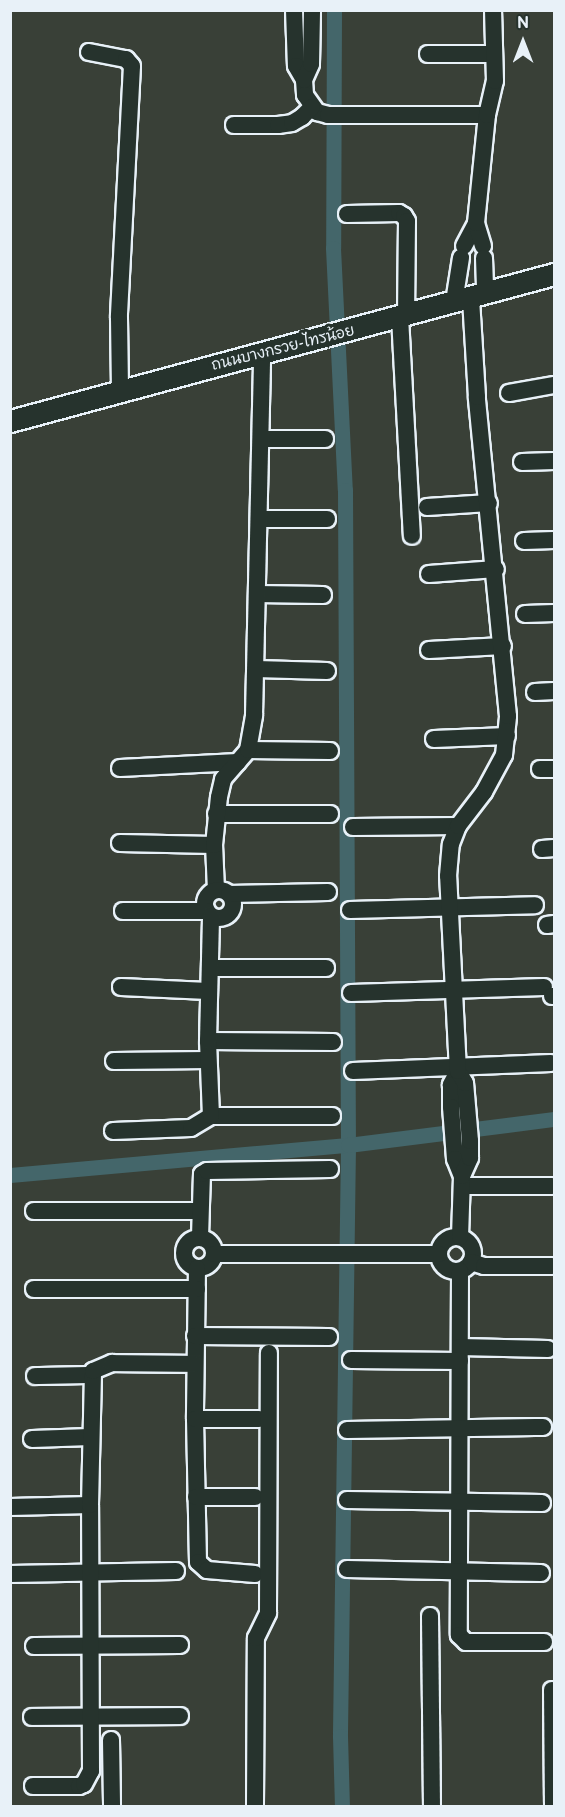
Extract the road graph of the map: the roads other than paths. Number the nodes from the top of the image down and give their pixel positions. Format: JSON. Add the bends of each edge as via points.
{"nodes":[{"id":1,"x":294,"y":10,"type":"edge"},
{"id":2,"x":312,"y":10,"type":"edge"},
{"id":3,"x":493,"y":10,"type":"edge"},
{"id":4,"x":89,"y":52,"type":"dead end"},
{"id":5,"x":428,"y":54,"type":"dead end"},
{"id":6,"x":494,"y":54,"type":"junction"},
{"id":7,"x":304,"y":80,"type":"junction"},
{"id":8,"x":312,"y":107,"type":"junction"},
{"id":9,"x":487,"y":115,"type":"junction"},
{"id":10,"x":234,"y":125,"type":"dead end"},
{"id":11,"x":347,"y":214,"type":"dead end"},
{"id":12,"x":476,"y":224,"type":"junction"},
{"id":13,"x":555,"y":274,"type":"edge"},
{"id":14,"x":470,"y":298,"type":"junction"},
{"id":15,"x":403,"y":316,"type":"junction"},
{"id":16,"x":262,"y":354,"type":"junction"},
{"id":17,"x":555,"y":385,"type":"edge"},
{"id":18,"x":120,"y":391,"type":"junction"},
{"id":19,"x":509,"y":393,"type":"dead end"},
{"id":20,"x":10,"y":421,"type":"edge"},
{"id":21,"x":261,"y":439,"type":"junction"},
{"id":22,"x":325,"y":439,"type":"dead end"},
{"id":23,"x":555,"y":461,"type":"edge"},
{"id":24,"x":522,"y":462,"type":"dead end"},
{"id":25,"x":489,"y":503,"type":"junction"},
{"id":26,"x":427,"y":507,"type":"dead end"},
{"id":27,"x":259,"y":519,"type":"junction"},
{"id":28,"x":327,"y":519,"type":"dead end"},
{"id":29,"x":412,"y":537,"type":"dead end"},
{"id":30,"x":555,"y":540,"type":"edge"},
{"id":31,"x":524,"y":541,"type":"dead end"},
{"id":32,"x":496,"y":568,"type":"junction"},
{"id":33,"x":429,"y":574,"type":"dead end"},
{"id":34,"x":257,"y":594,"type":"junction"},
{"id":35,"x":323,"y":595,"type":"dead end"},
{"id":36,"x":555,"y":613,"type":"edge"},
{"id":37,"x":525,"y":614,"type":"dead end"},
{"id":38,"x":503,"y":646,"type":"junction"},
{"id":39,"x":429,"y":650,"type":"dead end"},
{"id":40,"x":256,"y":669,"type":"junction"},
{"id":41,"x":327,"y":670,"type":"dead end"},
{"id":42,"x":555,"y":691,"type":"edge"},
{"id":43,"x":535,"y":692,"type":"dead end"},
{"id":44,"x":507,"y":736,"type":"junction"},
{"id":45,"x":434,"y":739,"type":"dead end"},
{"id":46,"x":330,"y":751,"type":"dead end"},
{"id":47,"x":243,"y":756,"type":"junction"},
{"id":48,"x":120,"y":768,"type":"dead end"},
{"id":49,"x":216,"y":814,"type":"junction"},
{"id":50,"x":330,"y":814,"type":"dead end"},
{"id":51,"x":458,"y":826,"type":"junction"},
{"id":52,"x":353,"y":828,"type":"dead end"},
{"id":53,"x":120,"y":843,"type":"dead end"},
{"id":54,"x":214,"y":845,"type":"junction"},
{"id":55,"x":222,"y":892,"type":"junction"},
{"id":56,"x":328,"y":892,"type":"dead end"},
{"id":57,"x":535,"y":905,"type":"dead end"},
{"id":58,"x":450,"y":906,"type":"junction"},
{"id":59,"x":350,"y":910,"type":"dead end"},
{"id":60,"x":123,"y":911,"type":"dead end"},
{"id":61,"x":209,"y":913,"type":"junction"},
{"id":62,"x":210,"y":968,"type":"junction"},
{"id":63,"x":326,"y":968,"type":"dead end"},
{"id":64,"x":121,"y":987,"type":"dead end"},
{"id":65,"x":454,"y":988,"type":"junction"},
{"id":66,"x":208,"y":991,"type":"junction"},
{"id":67,"x":351,"y":993,"type":"dead end"},
{"id":68,"x":550,"y":993,"type":"edge"},
{"id":69,"x":208,"y":1041,"type":"junction"},
{"id":70,"x":333,"y":1042,"type":"dead end"},
{"id":71,"x":208,"y":1060,"type":"junction"},
{"id":72,"x":114,"y":1061,"type":"dead end"},
{"id":73,"x":551,"y":1064,"type":"dead end"},
{"id":74,"x":458,"y":1069,"type":"junction"},
{"id":75,"x":353,"y":1071,"type":"dead end"},
{"id":76,"x":211,"y":1116,"type":"junction"},
{"id":77,"x":332,"y":1116,"type":"dead end"},
{"id":78,"x":113,"y":1131,"type":"dead end"},
{"id":79,"x":330,"y":1169,"type":"dead end"},
{"id":80,"x":462,"y":1181,"type":"junction"},
{"id":81,"x":552,"y":1186,"type":"dead end"},
{"id":82,"x":34,"y":1211,"type":"dead end"},
{"id":83,"x":200,"y":1211,"type":"junction"},
{"id":84,"x":200,"y":1237,"type":"junction"},
{"id":85,"x":460,"y":1237,"type":"junction"},
{"id":86,"x":214,"y":1254,"type":"junction"},
{"id":87,"x":439,"y":1254,"type":"junction"},
{"id":88,"x":552,"y":1266,"type":"dead end"},
{"id":89,"x":466,"y":1267,"type":"junction"},
{"id":90,"x":197,"y":1268,"type":"junction"},
{"id":91,"x":34,"y":1289,"type":"dead end"},
{"id":92,"x":196,"y":1289,"type":"junction"},
{"id":93,"x":195,"y":1336,"type":"junction"},
{"id":94,"x":329,"y":1337,"type":"dead end"},
{"id":95,"x":548,"y":1349,"type":"dead end"},
{"id":96,"x":269,"y":1353,"type":"dead end"},
{"id":97,"x":460,"y":1354,"type":"junction"},
{"id":98,"x":351,"y":1360,"type":"dead end"},
{"id":99,"x":195,"y":1364,"type":"junction"},
{"id":100,"x":92,"y":1375,"type":"junction"},
{"id":101,"x":35,"y":1376,"type":"dead end"},
{"id":102,"x":195,"y":1419,"type":"junction"},
{"id":103,"x":259,"y":1419,"type":"dead end"},
{"id":104,"x":460,"y":1427,"type":"junction"},
{"id":105,"x":543,"y":1427,"type":"dead end"},
{"id":106,"x":347,"y":1430,"type":"dead end"},
{"id":107,"x":90,"y":1437,"type":"junction"},
{"id":108,"x":32,"y":1439,"type":"dead end"},
{"id":109,"x":196,"y":1497,"type":"junction"},
{"id":110,"x":255,"y":1497,"type":"dead end"},
{"id":111,"x":347,"y":1500,"type":"dead end"},
{"id":112,"x":459,"y":1500,"type":"junction"},
{"id":113,"x":542,"y":1503,"type":"dead end"},
{"id":114,"x":90,"y":1505,"type":"junction"},
{"id":115,"x":10,"y":1507,"type":"edge"},
{"id":116,"x":347,"y":1569,"type":"dead end"},
{"id":117,"x":176,"y":1571,"type":"dead end"},
{"id":118,"x":458,"y":1573,"type":"junction"},
{"id":119,"x":541,"y":1573,"type":"dead end"},
{"id":120,"x":10,"y":1574,"type":"edge"},
{"id":121,"x":90,"y":1574,"type":"junction"},
{"id":122,"x":255,"y":1574,"type":"dead end"},
{"id":123,"x":430,"y":1616,"type":"dead end"},
{"id":124,"x":551,"y":1637,"type":"edge"},
{"id":125,"x":180,"y":1645,"type":"dead end"},
{"id":126,"x":34,"y":1646,"type":"dead end"},
{"id":127,"x":90,"y":1646,"type":"junction"},
{"id":128,"x":552,"y":1690,"type":"dead end"},
{"id":129,"x":90,"y":1716,"type":"junction"},
{"id":130,"x":180,"y":1716,"type":"dead end"},
{"id":131,"x":32,"y":1717,"type":"dead end"},
{"id":132,"x":111,"y":1740,"type":"dead end"},
{"id":133,"x":33,"y":1786,"type":"dead end"},
{"id":134,"x":112,"y":1806,"type":"edge"},
{"id":135,"x":255,"y":1806,"type":"edge"},
{"id":136,"x":432,"y":1806,"type":"edge"},
{"id":137,"x":553,"y":1806,"type":"edge"}],
"edges":[{"from":1,"to":7,"type":"street","via":[[296,66]]},
{"from":2,"to":7,"type":"street","via":[[311,64]]},
{"from":3,"to":6,"type":"street"},
{"from":4,"to":18,"type":"street","via":[[126,59],[132,66],[119,318]]},
{"from":5,"to":6,"type":"street"},
{"from":6,"to":9,"type":"street","via":[[495,81]]},
{"from":7,"to":8,"type":"street","via":[[305,95]]},
{"from":8,"to":9,"type":"street","via":[[334,115]]},
{"from":8,"to":10,"type":"street","via":[[292,123]]},
{"from":9,"to":12,"type":"street"},
{"from":11,"to":15,"type":"street","via":[[399,213],[407,221]]},
{"from":12,"to":14,"type":"street","via":[[484,252]]},
{"from":12,"to":14,"type":"street","via":[[462,252]]},
{"from":13,"to":14,"type":"main road","name":"ถนนบางกรวย-ไทรน้อย"},
{"from":14,"to":15,"type":"main road","name":"ถนนบางกรวย-ไทรน้อย"},
{"from":14,"to":25,"type":"street"},
{"from":15,"to":16,"type":"main road","name":"ถนนบางกรวย-ไทรน้อย"},
{"from":15,"to":29,"type":"street"},
{"from":16,"to":18,"type":"main road","name":"ถนนบางกรวย-ไทรน้อย"},
{"from":16,"to":21,"type":"street"},
{"from":17,"to":19,"type":"street"},
{"from":18,"to":20,"type":"main road","name":"ถนนบางกรวย-ไทรน้อย"},
{"from":21,"to":22,"type":"street"},
{"from":21,"to":27,"type":"street"},
{"from":23,"to":24,"type":"street"},
{"from":25,"to":26,"type":"street"},
{"from":25,"to":32,"type":"street"},
{"from":27,"to":28,"type":"street"},
{"from":27,"to":34,"type":"street"},
{"from":30,"to":31,"type":"street"},
{"from":32,"to":33,"type":"street"},
{"from":32,"to":38,"type":"street"},
{"from":34,"to":35,"type":"street"},
{"from":34,"to":40,"type":"street"},
{"from":36,"to":37,"type":"street"},
{"from":38,"to":39,"type":"street"},
{"from":38,"to":44,"type":"street"},
{"from":40,"to":41,"type":"street"},
{"from":40,"to":47,"type":"street","via":[[254,715]]},
{"from":42,"to":43,"type":"street"},
{"from":44,"to":45,"type":"street"},
{"from":44,"to":51,"type":"street","via":[[504,755],[494,776]]},
{"from":46,"to":47,"type":"street"},
{"from":47,"to":48,"type":"street"},
{"from":47,"to":49,"type":"street","via":[[223,779]]},
{"from":49,"to":50,"type":"street"},
{"from":49,"to":54,"type":"street"},
{"from":51,"to":52,"type":"street"},
{"from":51,"to":58,"type":"street","via":[[450,844]]},
{"from":53,"to":54,"type":"street"},
{"from":54,"to":55,"type":"street"},
{"from":55,"to":56,"type":"street"},
{"from":55,"to":61,"type":"street","via":[[206,898]]},
{"from":55,"to":61,"type":"street","via":[[232,906],[230,912],[218,918]]},
{"from":57,"to":58,"type":"street"},
{"from":58,"to":59,"type":"street"},
{"from":58,"to":65,"type":"street"},
{"from":60,"to":61,"type":"street"},
{"from":61,"to":62,"type":"street"},
{"from":62,"to":63,"type":"street"},
{"from":62,"to":66,"type":"street"},
{"from":64,"to":66,"type":"street"},
{"from":65,"to":67,"type":"street"},
{"from":65,"to":68,"type":"street"},
{"from":65,"to":74,"type":"street"},
{"from":66,"to":69,"type":"street"},
{"from":69,"to":70,"type":"street"},
{"from":69,"to":71,"type":"street"},
{"from":71,"to":72,"type":"street"},
{"from":71,"to":76,"type":"street"},
{"from":73,"to":74,"type":"street"},
{"from":74,"to":75,"type":"street"},
{"from":74,"to":80,"type":"street","via":[[451,1085],[459,1106],[462,1142],[470,1158]]},
{"from":76,"to":77,"type":"street"},
{"from":76,"to":78,"type":"street","via":[[191,1128]]},
{"from":79,"to":83,"type":"street","via":[[207,1171],[200,1176]]},
{"from":80,"to":81,"type":"street"},
{"from":80,"to":85,"type":"street"},
{"from":82,"to":83,"type":"street"},
{"from":83,"to":84,"type":"street"},
{"from":84,"to":86,"type":"street","via":[[211,1243]]},
{"from":84,"to":90,"type":"street","via":[[189,1241],[183,1251],[187,1263]]},
{"from":85,"to":87,"type":"street","via":[[446,1240]]},
{"from":85,"to":89,"type":"street","via":[[472,1247]]},
{"from":86,"to":87,"type":"street"},
{"from":86,"to":90,"type":"street","via":[[208,1264]]},
{"from":87,"to":89,"type":"street","via":[[445,1267]]},
{"from":88,"to":89,"type":"street"},
{"from":89,"to":97,"type":"street"},
{"from":90,"to":92,"type":"street"},
{"from":91,"to":92,"type":"street"},
{"from":92,"to":93,"type":"street"},
{"from":93,"to":94,"type":"street"},
{"from":93,"to":99,"type":"street"},
{"from":95,"to":97,"type":"street"},
{"from":96,"to":135,"type":"street","via":[[268,1613],[256,1638]]},
{"from":97,"to":98,"type":"street"},
{"from":97,"to":104,"type":"street"},
{"from":99,"to":100,"type":"street","via":[[112,1363],[97,1367]]},
{"from":99,"to":102,"type":"street"},
{"from":100,"to":101,"type":"street"},
{"from":100,"to":107,"type":"street"},
{"from":102,"to":103,"type":"street"},
{"from":102,"to":109,"type":"street"},
{"from":104,"to":105,"type":"street"},
{"from":104,"to":106,"type":"street"},
{"from":104,"to":112,"type":"street"},
{"from":107,"to":108,"type":"street"},
{"from":107,"to":114,"type":"street"},
{"from":109,"to":110,"type":"street"},
{"from":109,"to":122,"type":"street","via":[[200,1565],[207,1570]]},
{"from":111,"to":112,"type":"street"},
{"from":112,"to":113,"type":"street"},
{"from":112,"to":118,"type":"street"},
{"from":114,"to":115,"type":"street"},
{"from":114,"to":121,"type":"street"},
{"from":116,"to":118,"type":"street"},
{"from":117,"to":121,"type":"street"},
{"from":118,"to":119,"type":"street"},
{"from":118,"to":124,"type":"street","via":[[458,1632],[464,1641]]},
{"from":120,"to":121,"type":"street"},
{"from":121,"to":127,"type":"street"},
{"from":123,"to":136,"type":"street"},
{"from":125,"to":127,"type":"street"},
{"from":126,"to":127,"type":"street"},
{"from":127,"to":129,"type":"street"},
{"from":128,"to":137,"type":"street"},
{"from":129,"to":130,"type":"street"},
{"from":129,"to":131,"type":"street"},
{"from":129,"to":133,"type":"street","via":[[91,1771],[84,1784]]},
{"from":132,"to":134,"type":"street"}]}
